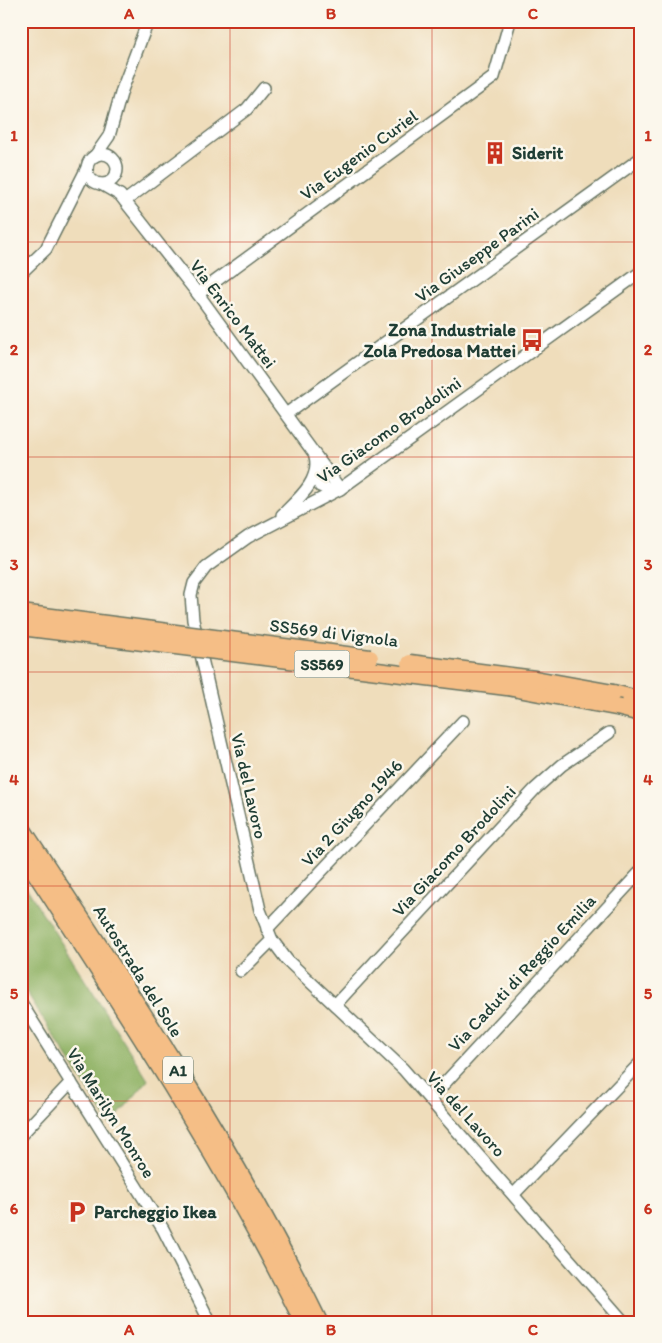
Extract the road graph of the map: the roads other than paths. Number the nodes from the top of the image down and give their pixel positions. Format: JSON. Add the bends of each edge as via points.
{"nodes":[{"id":1,"x":148,"y":21,"type":"edge"},
{"id":2,"x":510,"y":21,"type":"edge"},
{"id":3,"x":264,"y":88,"type":"dead end"},
{"id":4,"x":109,"y":136,"type":"junction"},
{"id":5,"x":94,"y":156,"type":"junction"},
{"id":6,"x":641,"y":158,"type":"edge"},
{"id":7,"x":114,"y":159,"type":"junction"},
{"id":8,"x":87,"y":168,"type":"junction"},
{"id":9,"x":116,"y":174,"type":"junction"},
{"id":10,"x":100,"y":184,"type":"junction"},
{"id":11,"x":122,"y":198,"type":"junction"},
{"id":12,"x":68,"y":203,"type":"junction"},
{"id":13,"x":641,"y":272,"type":"edge"},
{"id":14,"x":21,"y":273,"type":"edge"},
{"id":15,"x":198,"y":294,"type":"junction"},
{"id":16,"x":286,"y":414,"type":"junction"},
{"id":17,"x":315,"y":455,"type":"junction"},
{"id":18,"x":316,"y":468,"type":"junction"},
{"id":19,"x":340,"y":489,"type":"junction"},
{"id":20,"x":275,"y":522,"type":"junction"},
{"id":21,"x":21,"y":613,"type":"edge"},
{"id":22,"x":21,"y":627,"type":"edge"},
{"id":23,"x":203,"y":667,"type":"joint"},
{"id":24,"x":641,"y":700,"type":"edge"},
{"id":25,"x":641,"y":713,"type":"edge"},
{"id":26,"x":463,"y":722,"type":"dead end"},
{"id":27,"x":609,"y":733,"type":"dead end"},
{"id":28,"x":21,"y":827,"type":"edge"},
{"id":29,"x":21,"y":851,"type":"edge"},
{"id":30,"x":641,"y":870,"type":"edge"},
{"id":31,"x":270,"y":935,"type":"junction"},
{"id":32,"x":241,"y":971,"type":"dead end"},
{"id":33,"x":21,"y":1003,"type":"edge"},
{"id":34,"x":335,"y":1005,"type":"junction"},
{"id":35,"x":641,"y":1062,"type":"edge"},
{"id":36,"x":71,"y":1082,"type":"junction"},
{"id":37,"x":430,"y":1099,"type":"junction"},
{"id":38,"x":21,"y":1135,"type":"edge"},
{"id":39,"x":514,"y":1194,"type":"junction"},
{"id":40,"x":641,"y":1319,"type":"edge"},
{"id":41,"x":210,"y":1322,"type":"edge"},
{"id":42,"x":303,"y":1322,"type":"edge"},
{"id":43,"x":319,"y":1322,"type":"edge"},
{"id":44,"x":624,"y":1322,"type":"edge"},
{"id":45,"x":637,"y":1322,"type":"edge"}],
"edges":[{"from":1,"to":4,"type":"street"},
{"from":2,"to":15,"type":"street","name":"Via Eugenio Curiel","via":[[494,77]]},
{"from":3,"to":11,"type":"street","via":[[246,109]]},
{"from":4,"to":5,"type":"street"},
{"from":4,"to":7,"type":"street"},
{"from":5,"to":7,"type":"street","via":[[102,154]]},
{"from":5,"to":8,"type":"street"},
{"from":6,"to":16,"type":"street","name":"Via Giuseppe Parini"},
{"from":7,"to":9,"type":"street"},
{"from":8,"to":10,"type":"street","via":[[88,176]]},
{"from":8,"to":12,"type":"street"},
{"from":9,"to":10,"type":"street","via":[[109,182]]},
{"from":9,"to":11,"type":"street","name":"Via Enrico Mattei"},
{"from":10,"to":11,"type":"street","name":"Via Enrico Mattei"},
{"from":10,"to":12,"type":"street","via":[[82,189]]},
{"from":11,"to":15,"type":"street","name":"Via Enrico Mattei"},
{"from":12,"to":14,"type":"street","via":[[46,249]]},
{"from":13,"to":19,"type":"street","name":"Via Giacomo Brodolini"},
{"from":15,"to":16,"type":"street","name":"Via Enrico Mattei"},
{"from":16,"to":17,"type":"street","name":"Via Enrico Mattei"},
{"from":17,"to":18,"type":"street"},
{"from":17,"to":19,"type":"street","name":"Via Enrico Mattei"},
{"from":18,"to":19,"type":"street","via":[[320,486],[329,490]]},
{"from":18,"to":20,"type":"street","via":[[305,490]]},
{"from":19,"to":20,"type":"street","name":"Via Giacomo Brodolini"},
{"from":20,"to":23,"type":"street","name":"Via Giacomo Brodolini","via":[[206,567],[194,583],[191,608]]},
{"from":21,"to":24,"type":"highway","name":"SS569 di Vignola","number":"SS569","bridge":true,"via":[[535,679]]},
{"from":22,"to":25,"type":"highway","name":"SS569 di Vignola","number":"SS569","bridge":true,"via":[[507,687]]},
{"from":23,"to":31,"type":"street","name":"Via del Lavoro","via":[[260,910]]},
{"from":26,"to":31,"type":"street","name":"Via 2 Giugno 1946"},
{"from":27,"to":34,"type":"street","name":"Via Giacomo Brodolini","via":[[562,765],[535,789]]},
{"from":28,"to":43,"type":"highway","name":"Autostrada del Sole","number":"A1","via":[[202,1110],[300,1282]]},
{"from":29,"to":42,"type":"highway","name":"Autostrada del Sole","number":"A1","via":[[182,1104]]},
{"from":30,"to":37,"type":"street","name":"Via Caduti di Reggio Emilia"},
{"from":31,"to":32,"type":"street"},
{"from":31,"to":34,"type":"street","name":"Via del Lavoro","via":[[287,960]]},
{"from":33,"to":36,"type":"street","name":"Via Marilyn Monroe"},
{"from":34,"to":37,"type":"street","name":"Via del Lavoro"},
{"from":35,"to":39,"type":"street"},
{"from":36,"to":38,"type":"street"},
{"from":36,"to":41,"type":"street","name":"Via Marilyn Monroe","via":[[163,1229]]},
{"from":37,"to":39,"type":"street","name":"Via del Lavoro"},
{"from":39,"to":44,"type":"street","name":"Via del Lavoro"},
{"from":40,"to":45,"type":"street"}]}
